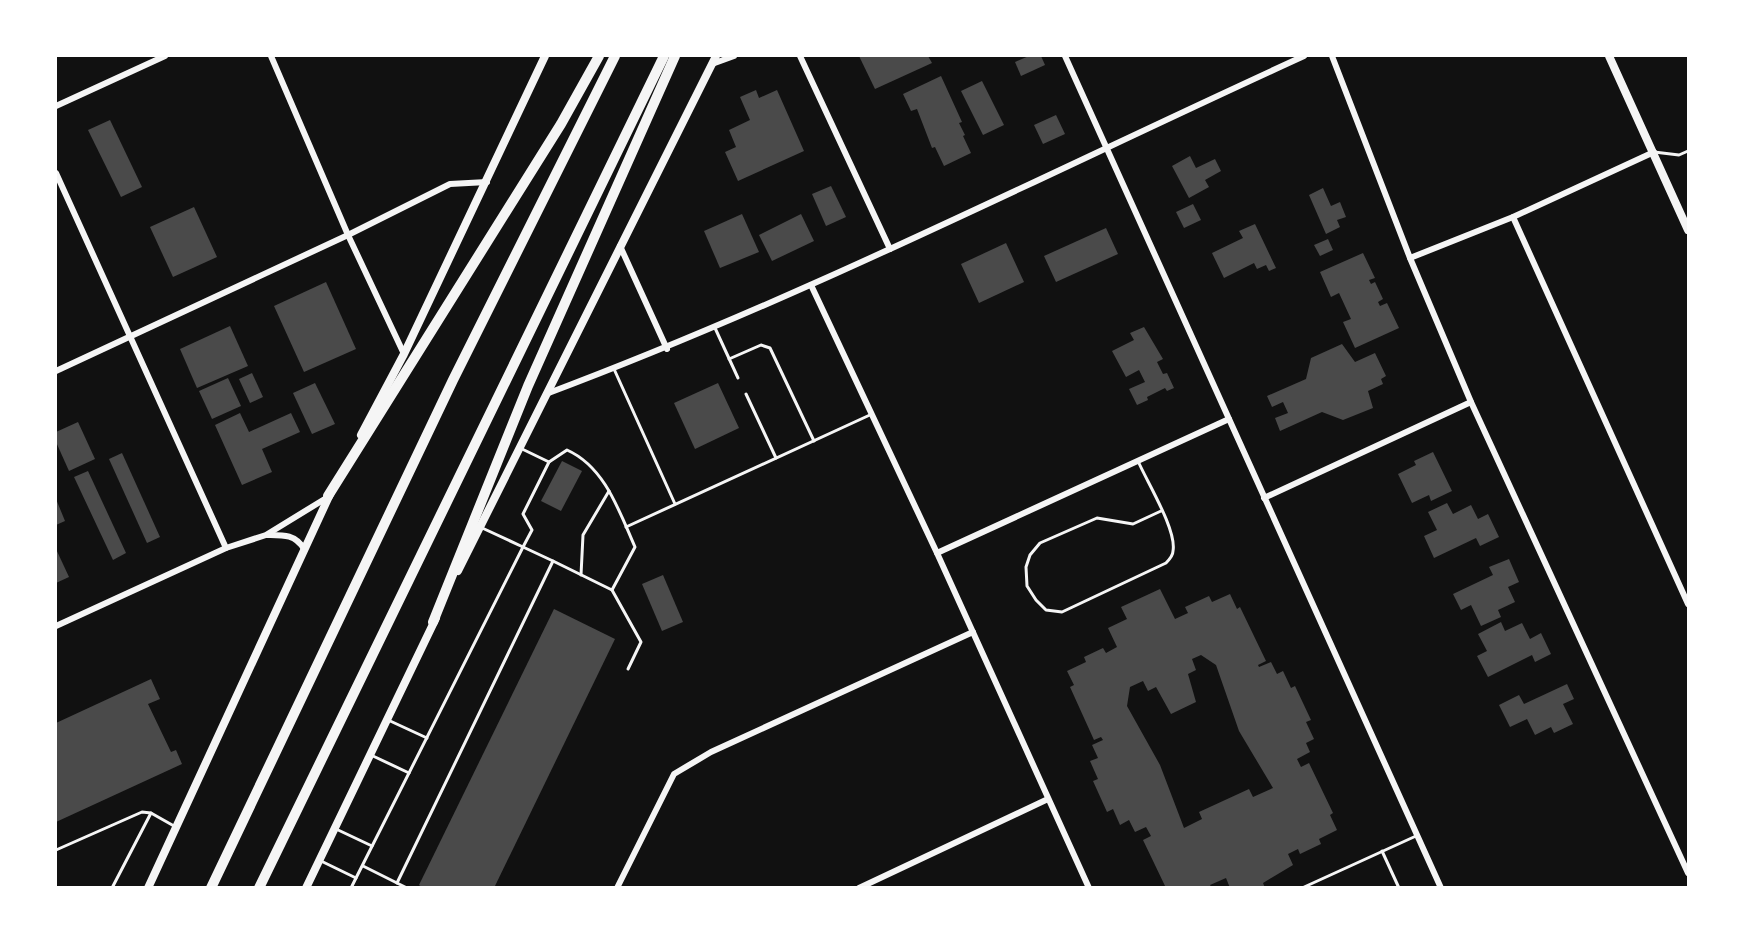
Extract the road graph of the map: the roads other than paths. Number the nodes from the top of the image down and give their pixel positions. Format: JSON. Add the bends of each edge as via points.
{"nodes":[{"id":1,"x":165,"y":56,"type":"edge"},
{"id":2,"x":271,"y":56,"type":"edge"},
{"id":3,"x":599,"y":56,"type":"edge"},
{"id":4,"x":615,"y":56,"type":"edge"},
{"id":5,"x":664,"y":56,"type":"edge"},
{"id":6,"x":675,"y":56,"type":"edge"},
{"id":7,"x":716,"y":56,"type":"edge"},
{"id":8,"x":734,"y":56,"type":"edge"},
{"id":9,"x":800,"y":56,"type":"edge"},
{"id":10,"x":1065,"y":56,"type":"edge"},
{"id":11,"x":1304,"y":56,"type":"edge"},
{"id":12,"x":1332,"y":56,"type":"edge"},
{"id":13,"x":1609,"y":56,"type":"edge"},
{"id":14,"x":542,"y":57,"type":"edge"},
{"id":15,"x":712,"y":64,"type":"junction"},
{"id":16,"x":56,"y":106,"type":"edge"},
{"id":17,"x":1105,"y":147,"type":"junction"},
{"id":18,"x":1689,"y":151,"type":"edge"},
{"id":19,"x":1654,"y":152,"type":"junction"},
{"id":20,"x":56,"y":173,"type":"edge"},
{"id":21,"x":487,"y":182,"type":"junction"},
{"id":22,"x":1513,"y":217,"type":"junction"},
{"id":23,"x":1689,"y":230,"type":"edge"},
{"id":24,"x":348,"y":235,"type":"junction"},
{"id":25,"x":620,"y":245,"type":"junction"},
{"id":26,"x":890,"y":249,"type":"junction"},
{"id":27,"x":1410,"y":258,"type":"junction"},
{"id":28,"x":812,"y":285,"type":"junction"},
{"id":29,"x":715,"y":328,"type":"junction"},
{"id":30,"x":130,"y":336,"type":"junction"},
{"id":31,"x":667,"y":349,"type":"junction"},
{"id":32,"x":404,"y":354,"type":"junction"},
{"id":33,"x":729,"y":359,"type":"junction"},
{"id":34,"x":614,"y":369,"type":"junction"},
{"id":35,"x":56,"y":371,"type":"edge"},
{"id":36,"x":738,"y":378,"type":"dead end"},
{"id":37,"x":746,"y":394,"type":"dead end"},
{"id":38,"x":545,"y":395,"type":"junction"},
{"id":39,"x":1471,"y":402,"type":"junction"},
{"id":40,"x":872,"y":414,"type":"junction"},
{"id":41,"x":1229,"y":419,"type":"junction"},
{"id":42,"x":814,"y":441,"type":"junction"},
{"id":43,"x":519,"y":448,"type":"junction"},
{"id":44,"x":776,"y":458,"type":"junction"},
{"id":45,"x":1138,"y":461,"type":"junction"},
{"id":46,"x":549,"y":462,"type":"junction"},
{"id":47,"x":609,"y":489,"type":"junction"},
{"id":48,"x":328,"y":496,"type":"junction"},
{"id":49,"x":1264,"y":498,"type":"junction"},
{"id":50,"x":675,"y":504,"type":"junction"},
{"id":51,"x":1161,"y":510,"type":"junction"},
{"id":52,"x":480,"y":527,"type":"junction"},
{"id":53,"x":626,"y":527,"type":"junction"},
{"id":54,"x":266,"y":535,"type":"junction"},
{"id":55,"x":523,"y":547,"type":"junction"},
{"id":56,"x":226,"y":548,"type":"junction"},
{"id":57,"x":304,"y":549,"type":"junction"},
{"id":58,"x":938,"y":553,"type":"junction"},
{"id":59,"x":553,"y":561,"type":"junction"},
{"id":60,"x":581,"y":575,"type":"junction"},
{"id":61,"x":612,"y":590,"type":"junction"},
{"id":62,"x":1689,"y":604,"type":"edge"},
{"id":63,"x":433,"y":622,"type":"junction"},
{"id":64,"x":56,"y":626,"type":"edge"},
{"id":65,"x":973,"y":632,"type":"junction"},
{"id":66,"x":628,"y":669,"type":"dead end"},
{"id":67,"x":387,"y":719,"type":"junction"},
{"id":68,"x":427,"y":738,"type":"junction"},
{"id":69,"x":370,"y":754,"type":"junction"},
{"id":70,"x":409,"y":772,"type":"junction"},
{"id":71,"x":1048,"y":799,"type":"junction"},
{"id":72,"x":151,"y":813,"type":"junction"},
{"id":73,"x":177,"y":827,"type":"junction"},
{"id":74,"x":334,"y":828,"type":"junction"},
{"id":75,"x":1418,"y":835,"type":"junction"},
{"id":76,"x":372,"y":846,"type":"junction"},
{"id":77,"x":56,"y":850,"type":"edge"},
{"id":78,"x":1382,"y":852,"type":"junction"},
{"id":79,"x":319,"y":860,"type":"junction"},
{"id":80,"x":362,"y":866,"type":"junction"},
{"id":81,"x":1689,"y":873,"type":"edge"},
{"id":82,"x":356,"y":878,"type":"junction"},
{"id":83,"x":397,"y":883,"type":"junction"},
{"id":84,"x":112,"y":888,"type":"edge"},
{"id":85,"x":148,"y":888,"type":"edge"},
{"id":86,"x":211,"y":888,"type":"edge"},
{"id":87,"x":259,"y":888,"type":"edge"},
{"id":88,"x":306,"y":888,"type":"edge"},
{"id":89,"x":351,"y":888,"type":"edge"},
{"id":90,"x":407,"y":888,"type":"edge"},
{"id":91,"x":617,"y":888,"type":"edge"},
{"id":92,"x":859,"y":888,"type":"edge"},
{"id":93,"x":1089,"y":888,"type":"edge"},
{"id":94,"x":1302,"y":888,"type":"edge"},
{"id":95,"x":1399,"y":888,"type":"edge"},
{"id":96,"x":1442,"y":888,"type":"edge"}],
"edges":[{"from":1,"to":16,"type":"street"},
{"from":2,"to":24,"type":"street"},
{"from":3,"to":48,"type":"highway","via":[[561,124]]},
{"from":4,"to":86,"type":"highway","via":[[453,380]]},
{"from":5,"to":87,"type":"highway"},
{"from":6,"to":63,"type":"highway","via":[[528,386]]},
{"from":7,"to":15,"type":"main road"},
{"from":8,"to":15,"type":"street"},
{"from":9,"to":26,"type":"street"},
{"from":10,"to":17,"type":"street"},
{"from":11,"to":17,"type":"street"},
{"from":12,"to":27,"type":"street"},
{"from":13,"to":19,"type":"street"},
{"from":14,"to":21,"type":"main road"},
{"from":15,"to":25,"type":"main road"},
{"from":17,"to":26,"type":"street"},
{"from":17,"to":41,"type":"street"},
{"from":18,"to":19,"type":"lane","via":[[1679,155]]},
{"from":19,"to":22,"type":"street"},
{"from":19,"to":23,"type":"street"},
{"from":20,"to":30,"type":"street"},
{"from":21,"to":24,"type":"street","via":[[450,184]]},
{"from":21,"to":32,"type":"main road"},
{"from":22,"to":27,"type":"street"},
{"from":22,"to":62,"type":"street"},
{"from":24,"to":30,"type":"street"},
{"from":24,"to":32,"type":"street"},
{"from":25,"to":31,"type":"street"},
{"from":25,"to":38,"type":"main road"},
{"from":26,"to":28,"type":"street"},
{"from":27,"to":39,"type":"street"},
{"from":28,"to":29,"type":"street"},
{"from":28,"to":40,"type":"street"},
{"from":29,"to":31,"type":"street"},
{"from":29,"to":33,"type":"lane"},
{"from":30,"to":35,"type":"street"},
{"from":30,"to":56,"type":"street"},
{"from":31,"to":34,"type":"street"},
{"from":32,"to":48,"type":"main road"},
{"from":33,"to":36,"type":"lane"},
{"from":33,"to":42,"type":"lane","via":[[761,345],[770,348]]},
{"from":34,"to":38,"type":"street"},
{"from":34,"to":50,"type":"lane"},
{"from":37,"to":44,"type":"lane"},
{"from":38,"to":43,"type":"main road"},
{"from":39,"to":49,"type":"street"},
{"from":39,"to":81,"type":"street"},
{"from":40,"to":42,"type":"lane"},
{"from":40,"to":58,"type":"street"},
{"from":41,"to":45,"type":"street"},
{"from":41,"to":49,"type":"street"},
{"from":42,"to":44,"type":"lane"},
{"from":43,"to":46,"type":"lane"},
{"from":43,"to":52,"type":"main road"},
{"from":44,"to":50,"type":"lane"},
{"from":45,"to":51,"type":"lane"},
{"from":45,"to":58,"type":"street"},
{"from":46,"to":47,"type":"lane","via":[[567,450],[582,457]]},
{"from":46,"to":55,"type":"lane","via":[[523,514],[532,530]]},
{"from":47,"to":53,"type":"lane"},
{"from":47,"to":60,"type":"lane","via":[[583,535]]},
{"from":48,"to":54,"type":"street"},
{"from":48,"to":57,"type":"main road"},
{"from":49,"to":75,"type":"street"},
{"from":50,"to":53,"type":"lane"},
{"from":51,"to":51,"type":"lane","via":[[1172,536],[1173,552],[1166,563],[1062,612],[1046,610],[1036,600],[1028,586],[1026,567],[1040,543],[1097,518],[1133,524]]},
{"from":52,"to":55,"type":"lane"},
{"from":52,"to":63,"type":"main road"},
{"from":53,"to":61,"type":"lane","via":[[635,547]]},
{"from":54,"to":56,"type":"street"},
{"from":54,"to":57,"type":"street","via":[[289,535],[299,540]]},
{"from":55,"to":59,"type":"lane"},
{"from":55,"to":68,"type":"lane"},
{"from":56,"to":64,"type":"street"},
{"from":57,"to":73,"type":"main road"},
{"from":58,"to":65,"type":"street"},
{"from":59,"to":60,"type":"lane"},
{"from":59,"to":83,"type":"lane"},
{"from":60,"to":61,"type":"lane"},
{"from":61,"to":66,"type":"lane","via":[[641,642]]},
{"from":63,"to":67,"type":"main road"},
{"from":65,"to":71,"type":"street"},
{"from":65,"to":91,"type":"street","via":[[711,752],[674,774]]},
{"from":67,"to":68,"type":"lane"},
{"from":67,"to":69,"type":"main road"},
{"from":68,"to":70,"type":"lane"},
{"from":69,"to":70,"type":"lane"},
{"from":69,"to":74,"type":"main road"},
{"from":70,"to":76,"type":"lane"},
{"from":71,"to":92,"type":"street"},
{"from":71,"to":93,"type":"street"},
{"from":72,"to":73,"type":"lane"},
{"from":72,"to":77,"type":"lane","via":[[142,812]]},
{"from":72,"to":84,"type":"lane"},
{"from":73,"to":85,"type":"main road"},
{"from":74,"to":76,"type":"lane"},
{"from":74,"to":79,"type":"main road"},
{"from":75,"to":78,"type":"lane"},
{"from":75,"to":96,"type":"street"},
{"from":76,"to":80,"type":"lane"},
{"from":78,"to":94,"type":"lane"},
{"from":78,"to":95,"type":"lane"},
{"from":79,"to":82,"type":"lane"},
{"from":79,"to":88,"type":"main road"},
{"from":80,"to":82,"type":"lane"},
{"from":80,"to":83,"type":"lane"},
{"from":82,"to":89,"type":"lane"},
{"from":83,"to":90,"type":"lane"}]}
